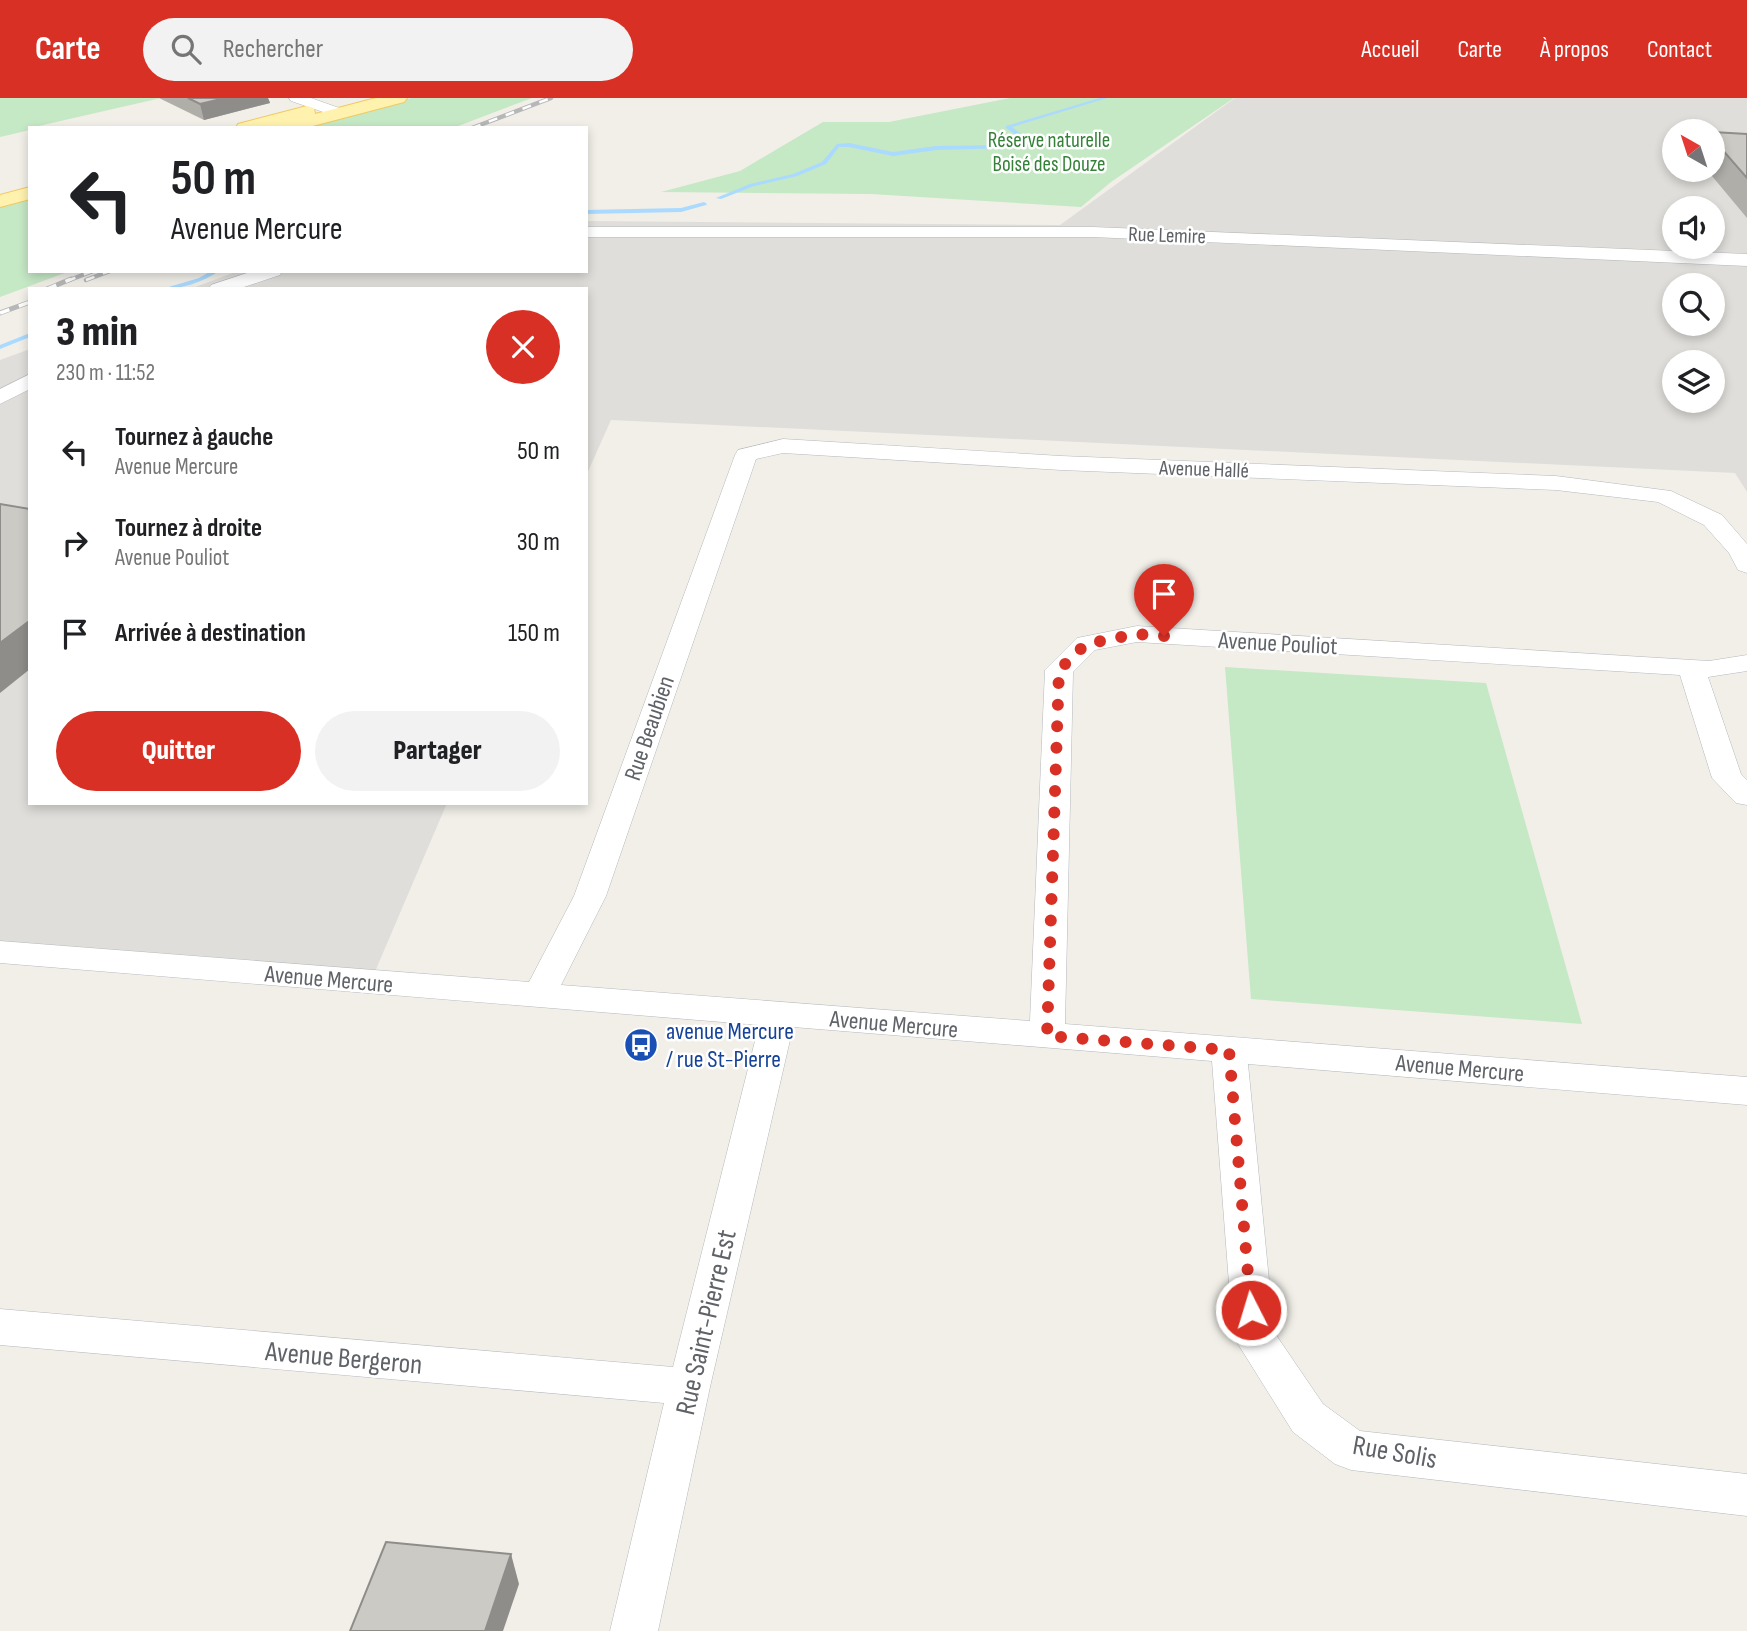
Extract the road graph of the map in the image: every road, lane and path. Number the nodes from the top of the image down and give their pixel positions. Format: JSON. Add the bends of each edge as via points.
{"nodes":[{"id":1,"x":296,"y":98,"type":"edge"},
{"id":2,"x":357,"y":98,"type":"edge"},
{"id":3,"x":398,"y":98,"type":"edge"},
{"id":4,"x":333,"y":110,"type":"junction"},
{"id":5,"x":255,"y":126,"type":"edge"},
{"id":6,"x":288,"y":126,"type":"edge"},
{"id":7,"x":28,"y":184,"type":"edge"},
{"id":8,"x":0,"y":191,"type":"edge"},
{"id":9,"x":28,"y":194,"type":"edge"},
{"id":10,"x":0,"y":201,"type":"edge"},
{"id":11,"x":588,"y":232,"type":"edge"},
{"id":12,"x":1747,"y":260,"type":"edge"},
{"id":13,"x":267,"y":273,"type":"edge"},
{"id":14,"x":224,"y":287,"type":"edge"},
{"id":15,"x":28,"y":381,"type":"edge"},
{"id":16,"x":0,"y":398,"type":"edge"},
{"id":17,"x":746,"y":455,"type":"joint"},
{"id":18,"x":1747,"y":565,"type":"edge"},
{"id":19,"x":1747,"y":663,"type":"edge"},
{"id":20,"x":1691,"y":668,"type":"junction"},
{"id":21,"x":1747,"y":796,"type":"edge"},
{"id":22,"x":0,"y":952,"type":"edge"},
{"id":23,"x":539,"y":995,"type":"junction"},
{"id":24,"x":779,"y":1014,"type":"junction"},
{"id":25,"x":1047,"y":1036,"type":"junction"},
{"id":26,"x":1229,"y":1050,"type":"junction"},
{"id":27,"x":1747,"y":1091,"type":"edge"},
{"id":28,"x":0,"y":1327,"type":"edge"},
{"id":29,"x":689,"y":1387,"type":"junction"},
{"id":30,"x":1747,"y":1495,"type":"edge"},
{"id":31,"x":634,"y":1631,"type":"edge"}],
"edges":[{"from":1,"to":4,"type":"street"},
{"from":2,"to":4,"type":"main road"},
{"from":3,"to":4,"type":"main road"},
{"from":4,"to":5,"type":"main road"},
{"from":4,"to":6,"type":"main road"},
{"from":7,"to":8,"type":"main road"},
{"from":9,"to":10,"type":"main road"},
{"from":11,"to":12,"type":"street","name":"Rue Lemire","via":[[1093,232]]},
{"from":13,"to":14,"type":"street"},
{"from":15,"to":16,"type":"street"},
{"from":17,"to":18,"type":"street","name":"Avenue Hallé","via":[[783,446],[1061,463],[1556,483],[1663,496],[1713,520]]},
{"from":17,"to":23,"type":"street","name":"Rue Beaubien","via":[[590,896]]},
{"from":19,"to":20,"type":"street","name":"Avenue Pouliot"},
{"from":20,"to":21,"type":"street","via":[[1727,778]]},
{"from":20,"to":25,"type":"street","name":"Avenue Pouliot","via":[[1137,634],[1086,644],[1059,670]]},
{"from":22,"to":23,"type":"street","name":"Avenue Mercure"},
{"from":23,"to":24,"type":"street","name":"Avenue Mercure"},
{"from":24,"to":25,"type":"street","name":"Avenue Mercure"},
{"from":24,"to":29,"type":"street","name":"Rue Saint-Pierre Est"},
{"from":25,"to":26,"type":"street","name":"Avenue Mercure"},
{"from":26,"to":27,"type":"street","name":"Avenue Mercure"},
{"from":26,"to":30,"type":"street","name":"Rue Solis","via":[[1254,1336],[1308,1418],[1351,1450]]},
{"from":28,"to":29,"type":"street","name":"Avenue Bergeron"},
{"from":29,"to":31,"type":"street","name":"Rue Saint-Pierre Est"}]}
